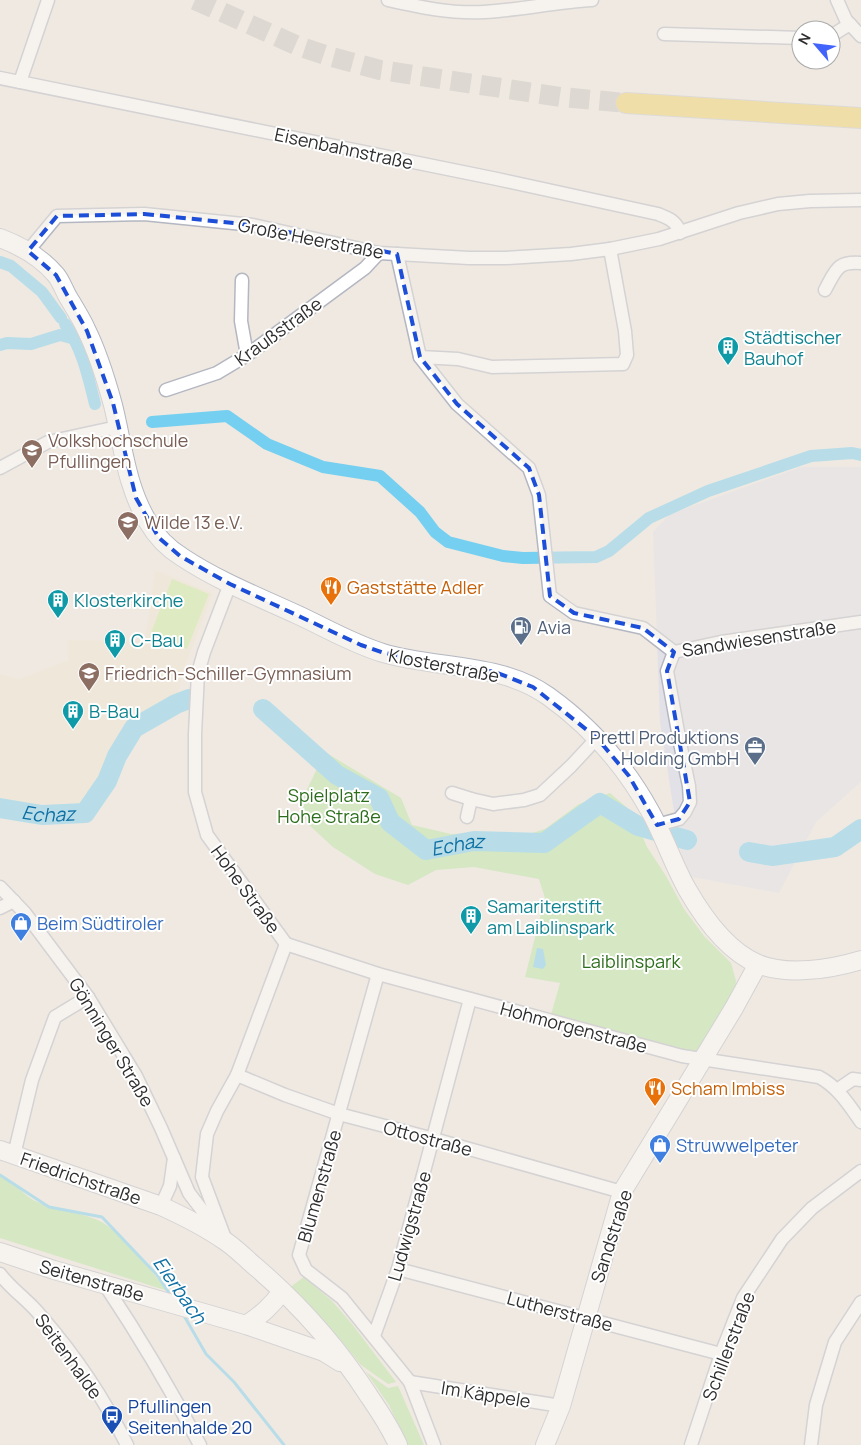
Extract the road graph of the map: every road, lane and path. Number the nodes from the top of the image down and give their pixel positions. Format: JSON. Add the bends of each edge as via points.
{"nodes":[{"id":1,"x":48,"y":0,"type":"edge"},
{"id":2,"x":388,"y":0,"type":"edge"},
{"id":3,"x":592,"y":0,"type":"edge"},
{"id":4,"x":837,"y":0,"type":"edge"},
{"id":5,"x":557,"y":1,"type":"edge"},
{"id":6,"x":850,"y":24,"type":"junction"},
{"id":7,"x":841,"y":30,"type":"edge"},
{"id":8,"x":664,"y":34,"type":"dead end"},
{"id":9,"x":861,"y":36,"type":"edge"},
{"id":10,"x":791,"y":38,"type":"edge"},
{"id":11,"x":0,"y":78,"type":"edge"},
{"id":12,"x":20,"y":82,"type":"junction"},
{"id":13,"x":626,"y":103,"type":"tunnel mouth"},
{"id":14,"x":861,"y":118,"type":"edge"},
{"id":15,"x":861,"y":200,"type":"edge"},
{"id":16,"x":680,"y":232,"type":"junction"},
{"id":17,"x":0,"y":238,"type":"edge"},
{"id":18,"x":610,"y":249,"type":"junction"},
{"id":19,"x":28,"y":251,"type":"junction"},
{"id":20,"x":379,"y":253,"type":"junction"},
{"id":21,"x":398,"y":254,"type":"junction"},
{"id":22,"x":861,"y":263,"type":"edge"},
{"id":23,"x":242,"y":280,"type":"dead end"},
{"id":24,"x":825,"y":290,"type":"dead end"},
{"id":25,"x":247,"y":355,"type":"junction"},
{"id":26,"x":420,"y":357,"type":"junction"},
{"id":27,"x":166,"y":390,"type":"dead end"},
{"id":28,"x":118,"y":427,"type":"junction"},
{"id":29,"x":0,"y":468,"type":"edge"},
{"id":30,"x":230,"y":584,"type":"junction"},
{"id":31,"x":861,"y":622,"type":"edge"},
{"id":32,"x":674,"y":652,"type":"junction"},
{"id":33,"x":597,"y":738,"type":"junction"},
{"id":34,"x":452,"y":793,"type":"dead end"},
{"id":35,"x":471,"y":799,"type":"junction"},
{"id":36,"x":467,"y":816,"type":"dead end"},
{"id":37,"x":654,"y":818,"type":"junction"},
{"id":38,"x":0,"y":887,"type":"edge"},
{"id":39,"x":14,"y":901,"type":"junction"},
{"id":40,"x":0,"y":908,"type":"edge"},
{"id":41,"x":286,"y":944,"type":"junction"},
{"id":42,"x":861,"y":960,"type":"edge"},
{"id":43,"x":758,"y":964,"type":"junction"},
{"id":44,"x":378,"y":974,"type":"junction"},
{"id":45,"x":88,"y":996,"type":"junction"},
{"id":46,"x":470,"y":999,"type":"junction"},
{"id":47,"x":702,"y":1060,"type":"junction"},
{"id":48,"x":237,"y":1074,"type":"junction"},
{"id":49,"x":861,"y":1080,"type":"edge"},
{"id":50,"x":837,"y":1090,"type":"junction"},
{"id":51,"x":339,"y":1114,"type":"junction"},
{"id":52,"x":861,"y":1122,"type":"edge"},
{"id":53,"x":434,"y":1139,"type":"junction"},
{"id":54,"x":7,"y":1152,"type":"edge"},
{"id":55,"x":174,"y":1158,"type":"junction"},
{"id":56,"x":861,"y":1171,"type":"edge"},
{"id":57,"x":622,"y":1192,"type":"junction"},
{"id":58,"x":161,"y":1206,"type":"junction"},
{"id":59,"x":226,"y":1241,"type":"junction"},
{"id":60,"x":0,"y":1252,"type":"edge"},
{"id":61,"x":398,"y":1269,"type":"junction"},
{"id":62,"x":0,"y":1274,"type":"edge"},
{"id":63,"x":104,"y":1284,"type":"junction"},
{"id":64,"x":282,"y":1291,"type":"junction"},
{"id":65,"x":861,"y":1302,"type":"edge"},
{"id":66,"x":587,"y":1318,"type":"junction"},
{"id":67,"x":246,"y":1324,"type":"junction"},
{"id":68,"x":374,"y":1336,"type":"junction"},
{"id":69,"x":721,"y":1354,"type":"junction"},
{"id":70,"x":351,"y":1369,"type":"junction"},
{"id":71,"x":410,"y":1382,"type":"junction"},
{"id":72,"x":561,"y":1406,"type":"junction"},
{"id":73,"x":127,"y":1445,"type":"edge"},
{"id":74,"x":200,"y":1445,"type":"edge"},
{"id":75,"x":398,"y":1445,"type":"edge"},
{"id":76,"x":434,"y":1445,"type":"edge"},
{"id":77,"x":545,"y":1445,"type":"edge"},
{"id":78,"x":691,"y":1445,"type":"edge"},
{"id":79,"x":811,"y":1445,"type":"edge"}],
"edges":[{"from":1,"to":12,"type":"street"},
{"from":2,"to":5,"type":"street","via":[[430,9],[483,12]]},
{"from":3,"to":5,"type":"street"},
{"from":4,"to":6,"type":"street"},
{"from":6,"to":7,"type":"street"},
{"from":6,"to":9,"type":"street"},
{"from":8,"to":10,"type":"street"},
{"from":11,"to":12,"type":"street","name":"Eisenbahnstraße"},
{"from":12,"to":16,"type":"street","name":"Eisenbahnstraße","via":[[658,214],[672,220]]},
{"from":13,"to":14,"type":"main road"},
{"from":15,"to":16,"type":"street","name":"Große Heerstraße","via":[[764,206]]},
{"from":16,"to":18,"type":"street","name":"Große Heerstraße"},
{"from":17,"to":19,"type":"main road"},
{"from":18,"to":21,"type":"street","name":"Große Heerstraße","via":[[506,258]]},
{"from":18,"to":26,"type":"street","via":[[625,331],[627,355],[623,364],[492,367],[458,359]]},
{"from":19,"to":20,"type":"street","name":"Große Heerstraße","via":[[57,216],[144,214],[253,224]]},
{"from":19,"to":28,"type":"main road","via":[[56,275],[87,331]]},
{"from":20,"to":21,"type":"street","name":"Große Heerstraße"},
{"from":20,"to":25,"type":"street","name":"Kraußstraße","via":[[365,268]]},
{"from":21,"to":26,"type":"street"},
{"from":22,"to":24,"type":"street","via":[[842,265]]},
{"from":23,"to":25,"type":"street","via":[[240,321]]},
{"from":25,"to":27,"type":"street","name":"Kraußstraße","via":[[217,373]]},
{"from":26,"to":32,"type":"street","via":[[457,404],[529,468],[539,495],[550,596],[574,612],[643,628]]},
{"from":28,"to":29,"type":"street","via":[[48,442]]},
{"from":28,"to":30,"type":"main road","name":"Klosterstraße","via":[[126,468],[148,523],[159,538],[180,556]]},
{"from":30,"to":33,"type":"main road","name":"Klosterstraße","via":[[384,653],[495,672],[533,687],[550,697]]},
{"from":30,"to":41,"type":"street","name":"Hohe Straße","via":[[198,673],[195,792],[207,835]]},
{"from":31,"to":32,"type":"street","name":"Sandwiesenstraße","via":[[750,637]]},
{"from":32,"to":37,"type":"street","name":"Sandwiesenstraße","via":[[667,671],[690,802],[679,819]]},
{"from":33,"to":35,"type":"street","via":[[540,795],[493,804]]},
{"from":33,"to":37,"type":"main road","name":"Klosterstraße","via":[[629,776]]},
{"from":34,"to":35,"type":"street"},
{"from":35,"to":36,"type":"street"},
{"from":37,"to":43,"type":"main road","name":"Klosterstraße","via":[[705,919],[727,944]]},
{"from":38,"to":39,"type":"street","name":"Gönninger Straße"},
{"from":39,"to":40,"type":"street"},
{"from":39,"to":45,"type":"street","name":"Gönninger Straße"},
{"from":41,"to":44,"type":"street","name":"Hohmorgenstraße"},
{"from":41,"to":48,"type":"street","name":"Hohe Straße"},
{"from":42,"to":43,"type":"main road","name":"Klosterstraße","via":[[822,969],[788,970]]},
{"from":43,"to":47,"type":"main road","name":"Sandstraße"},
{"from":44,"to":46,"type":"street","name":"Hohmorgenstraße"},
{"from":44,"to":51,"type":"street","name":"Blumenstraße"},
{"from":45,"to":54,"type":"street","via":[[55,1017]]},
{"from":45,"to":55,"type":"street","name":"Gönninger Straße","via":[[136,1076]]},
{"from":46,"to":47,"type":"street","name":"Hohmorgenstraße"},
{"from":46,"to":53,"type":"street","name":"Ludwigstraße"},
{"from":47,"to":50,"type":"street","name":"Hohmorgenstraße","via":[[819,1077]]},
{"from":47,"to":57,"type":"main road","name":"Sandstraße"},
{"from":48,"to":51,"type":"street","name":"Ottostraße"},
{"from":48,"to":59,"type":"street","name":"Hohe Straße","via":[[207,1134],[202,1177]]},
{"from":49,"to":50,"type":"street","via":[[853,1079]]},
{"from":50,"to":52,"type":"street"},
{"from":51,"to":53,"type":"street","name":"Ottostraße"},
{"from":51,"to":68,"type":"street","name":"Blumenstraße","via":[[299,1255],[306,1270],[342,1298]]},
{"from":53,"to":57,"type":"street","name":"Ottostraße"},
{"from":53,"to":61,"type":"street","name":"Ludwigstraße"},
{"from":54,"to":58,"type":"main road","name":"Friedrichstraße"},
{"from":55,"to":58,"type":"street","via":[[170,1186]]},
{"from":55,"to":59,"type":"street","name":"Gönninger Straße","via":[[189,1193]]},
{"from":56,"to":69,"type":"street","name":"Schillerstraße","via":[[812,1208],[782,1239],[743,1298]]},
{"from":57,"to":66,"type":"main road","name":"Sandstraße"},
{"from":58,"to":59,"type":"main road","name":"Gönninger Straße"},
{"from":59,"to":64,"type":"main road","name":"Gönninger Straße"},
{"from":60,"to":63,"type":"main road","name":"Seitenstraße"},
{"from":61,"to":66,"type":"street","name":"Lutherstraße"},
{"from":61,"to":68,"type":"street","name":"Ludwigstraße"},
{"from":62,"to":73,"type":"street","name":"Seitenhalde","via":[[64,1342],[91,1381]]},
{"from":63,"to":67,"type":"main road","name":"Seitenstraße"},
{"from":63,"to":74,"type":"street","via":[[179,1404]]},
{"from":64,"to":67,"type":"main road","via":[[264,1314]]},
{"from":64,"to":70,"type":"main road","name":"Gönninger Straße","via":[[335,1347]]},
{"from":65,"to":79,"type":"street","via":[[835,1342],[816,1406]]},
{"from":66,"to":69,"type":"street","name":"Lutherstraße"},
{"from":66,"to":72,"type":"main road","name":"Sandstraße"},
{"from":67,"to":70,"type":"main road","name":"Seitenstraße","via":[[324,1352]]},
{"from":68,"to":71,"type":"street","name":"Blumenstraße"},
{"from":69,"to":78,"type":"street","name":"Schillerstraße"},
{"from":70,"to":75,"type":"main road","name":"Gönninger Straße","via":[[391,1428]]},
{"from":71,"to":72,"type":"street","name":"Im Käppele"},
{"from":71,"to":76,"type":"street","name":"Blumenstraße"},
{"from":72,"to":77,"type":"main road","name":"Sandstraße"}]}
